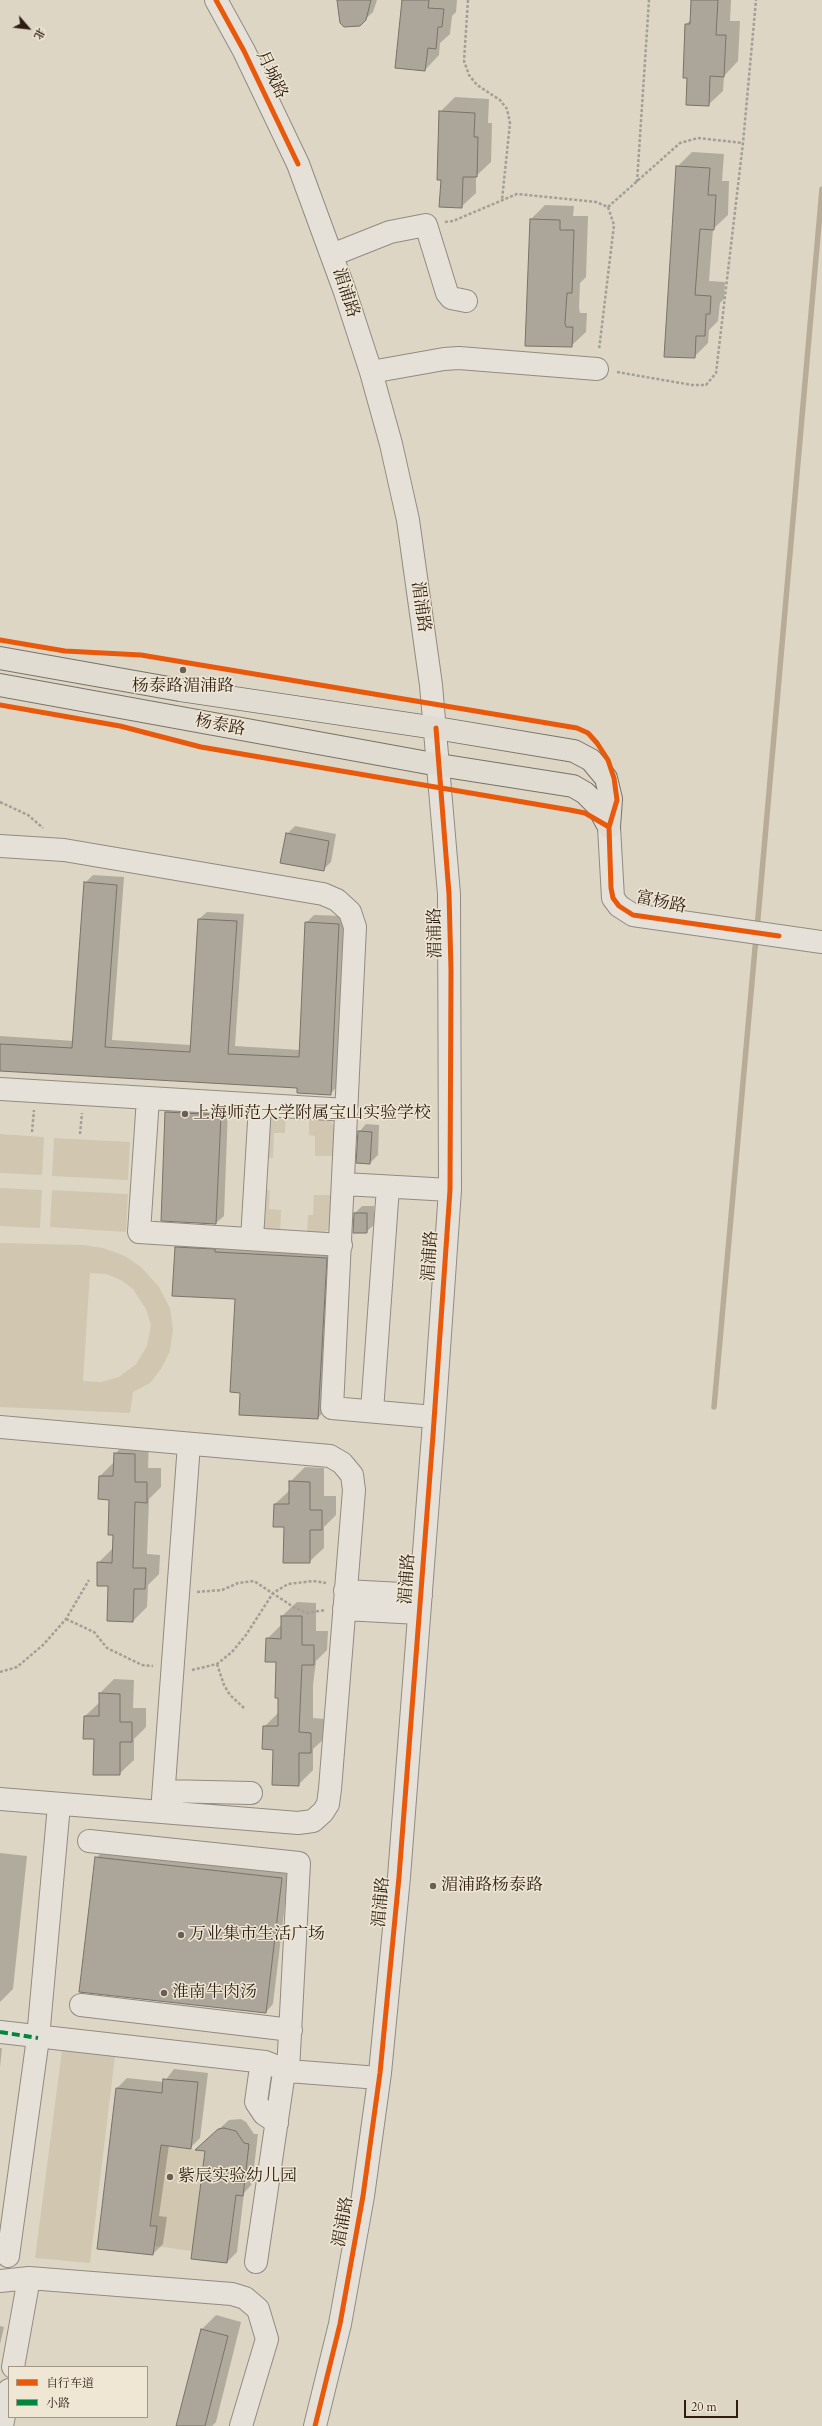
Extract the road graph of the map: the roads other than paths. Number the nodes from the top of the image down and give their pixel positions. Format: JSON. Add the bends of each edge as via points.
{"nodes":[{"id":1,"x":216,"y":0,"type":"edge"},
{"id":2,"x":298,"y":164,"type":"joint"},
{"id":3,"x":332,"y":255,"type":"junction"},
{"id":4,"x":466,"y":301,"type":"dead end"},
{"id":5,"x":597,"y":369,"type":"road end"},
{"id":6,"x":371,"y":372,"type":"junction"},
{"id":7,"x":0,"y":658,"type":"edge"},
{"id":8,"x":0,"y":685,"type":"edge"},
{"id":9,"x":436,"y":728,"type":"junction"},
{"id":10,"x":439,"y":765,"type":"junction"},
{"id":11,"x":609,"y":827,"type":"junction"},
{"id":12,"x":0,"y":846,"type":"edge"},
{"id":13,"x":822,"y":942,"type":"edge"},
{"id":14,"x":0,"y":1089,"type":"edge"},
{"id":15,"x":148,"y":1098,"type":"junction"},
{"id":16,"x":260,"y":1105,"type":"junction"},
{"id":17,"x":347,"y":1110,"type":"junction"},
{"id":18,"x":344,"y":1184,"type":"junction"},
{"id":19,"x":388,"y":1187,"type":"junction"},
{"id":20,"x":450,"y":1190,"type":"junction"},
{"id":21,"x":252,"y":1239,"type":"junction"},
{"id":22,"x":341,"y":1245,"type":"junction"},
{"id":23,"x":372,"y":1411,"type":"junction"},
{"id":24,"x":434,"y":1417,"type":"junction"},
{"id":25,"x":0,"y":1427,"type":"edge"},
{"id":26,"x":190,"y":1444,"type":"junction"},
{"id":27,"x":345,"y":1601,"type":"junction"},
{"id":28,"x":420,"y":1604,"type":"junction"},
{"id":29,"x":164,"y":1791,"type":"junction"},
{"id":30,"x":251,"y":1793,"type":"dead end"},
{"id":31,"x":0,"y":1800,"type":"edge"},
{"id":32,"x":59,"y":1805,"type":"junction"},
{"id":33,"x":162,"y":1812,"type":"junction"},
{"id":34,"x":89,"y":1840,"type":"dead end"},
{"id":35,"x":81,"y":2005,"type":"dead end"},
{"id":36,"x":291,"y":2030,"type":"junction"},
{"id":37,"x":0,"y":2032,"type":"edge"},
{"id":38,"x":38,"y":2038,"type":"junction"},
{"id":39,"x":265,"y":2062,"type":"junction"},
{"id":40,"x":288,"y":2071,"type":"junction"},
{"id":41,"x":379,"y":2078,"type":"junction"},
{"id":42,"x":277,"y":2123,"type":"junction"},
{"id":43,"x":7,"y":2220,"type":"edge"},
{"id":44,"x":8,"y":2256,"type":"dead end"},
{"id":45,"x":256,"y":2262,"type":"dead end"},
{"id":46,"x":29,"y":2278,"type":"junction"},
{"id":47,"x":0,"y":2281,"type":"edge"},
{"id":48,"x":13,"y":2366,"type":"edge"},
{"id":49,"x":8,"y":2395,"type":"edge"},
{"id":50,"x":2,"y":2426,"type":"edge"},
{"id":51,"x":242,"y":2426,"type":"edge"},
{"id":52,"x":315,"y":2426,"type":"edge"}],
"edges":[{"from":1,"to":2,"type":"street","name":"月城路","via":[[244,51]]},
{"from":2,"to":3,"type":"street","name":"湄浦路"},
{"from":3,"to":4,"type":"street","via":[[390,232],[426,225],[446,293],[451,298]]},
{"from":3,"to":6,"type":"street","name":"湄浦路"},
{"from":5,"to":6,"type":"street","via":[[444,358]]},
{"from":6,"to":9,"type":"street","name":"湄浦路","via":[[408,520]]},
{"from":7,"to":9,"type":"main road","name":"杨泰路","via":[[180,690]]},
{"from":8,"to":10,"type":"main road","name":"杨泰路"},
{"from":9,"to":10,"type":"street","name":"湄浦路"},
{"from":9,"to":11,"type":"main road","name":"杨泰路","via":[[574,752],[591,760],[606,778],[611,799]]},
{"from":10,"to":11,"type":"main road","name":"杨泰路","via":[[573,786],[597,805]]},
{"from":10,"to":20,"type":"street","name":"湄浦路","via":[[449,894]]},
{"from":11,"to":13,"type":"street","name":"富杨路","via":[[613,898],[619,906],[634,915]]},
{"from":12,"to":17,"type":"street","via":[[64,850],[323,894],[338,900],[350,912],[355,927]]},
{"from":14,"to":15,"type":"street"},
{"from":15,"to":16,"type":"street"},
{"from":15,"to":21,"type":"street","via":[[139,1232]]},
{"from":16,"to":17,"type":"street"},
{"from":16,"to":21,"type":"street","via":[[258,1174]]},
{"from":17,"to":18,"type":"street"},
{"from":18,"to":19,"type":"street"},
{"from":18,"to":22,"type":"street"},
{"from":19,"to":20,"type":"street"},
{"from":19,"to":23,"type":"street"},
{"from":20,"to":24,"type":"street","name":"湄浦路"},
{"from":21,"to":22,"type":"street"},
{"from":22,"to":23,"type":"street","via":[[332,1408]]},
{"from":23,"to":24,"type":"street"},
{"from":24,"to":28,"type":"street","name":"湄浦路"},
{"from":25,"to":26,"type":"street"},
{"from":26,"to":27,"type":"street","via":[[330,1456],[342,1463],[352,1476],[354,1490]]},
{"from":26,"to":29,"type":"street"},
{"from":27,"to":28,"type":"street"},
{"from":27,"to":33,"type":"street","via":[[330,1789],[328,1804],[323,1812],[313,1821],[298,1823]]},
{"from":28,"to":41,"type":"street","name":"湄浦路","via":[[399,1876]]},
{"from":29,"to":30,"type":"street"},
{"from":29,"to":33,"type":"street"},
{"from":31,"to":32,"type":"street"},
{"from":32,"to":33,"type":"street"},
{"from":32,"to":38,"type":"street"},
{"from":34,"to":36,"type":"street","via":[[299,1863]]},
{"from":35,"to":36,"type":"street"},
{"from":36,"to":40,"type":"street"},
{"from":37,"to":38,"type":"street"},
{"from":38,"to":39,"type":"street"},
{"from":38,"to":43,"type":"street"},
{"from":39,"to":40,"type":"street"},
{"from":39,"to":42,"type":"street","via":[[260,2074],[256,2102],[264,2114]]},
{"from":40,"to":41,"type":"street"},
{"from":40,"to":42,"type":"street","via":[[283,2079]]},
{"from":41,"to":52,"type":"street","name":"湄浦路","via":[[363,2196],[342,2317]]},
{"from":42,"to":45,"type":"street"},
{"from":43,"to":44,"type":"street"},
{"from":46,"to":47,"type":"street"},
{"from":46,"to":48,"type":"street"},
{"from":46,"to":51,"type":"street","via":[[232,2294],[245,2298],[258,2309],[267,2339]]},
{"from":49,"to":50,"type":"street"}]}
